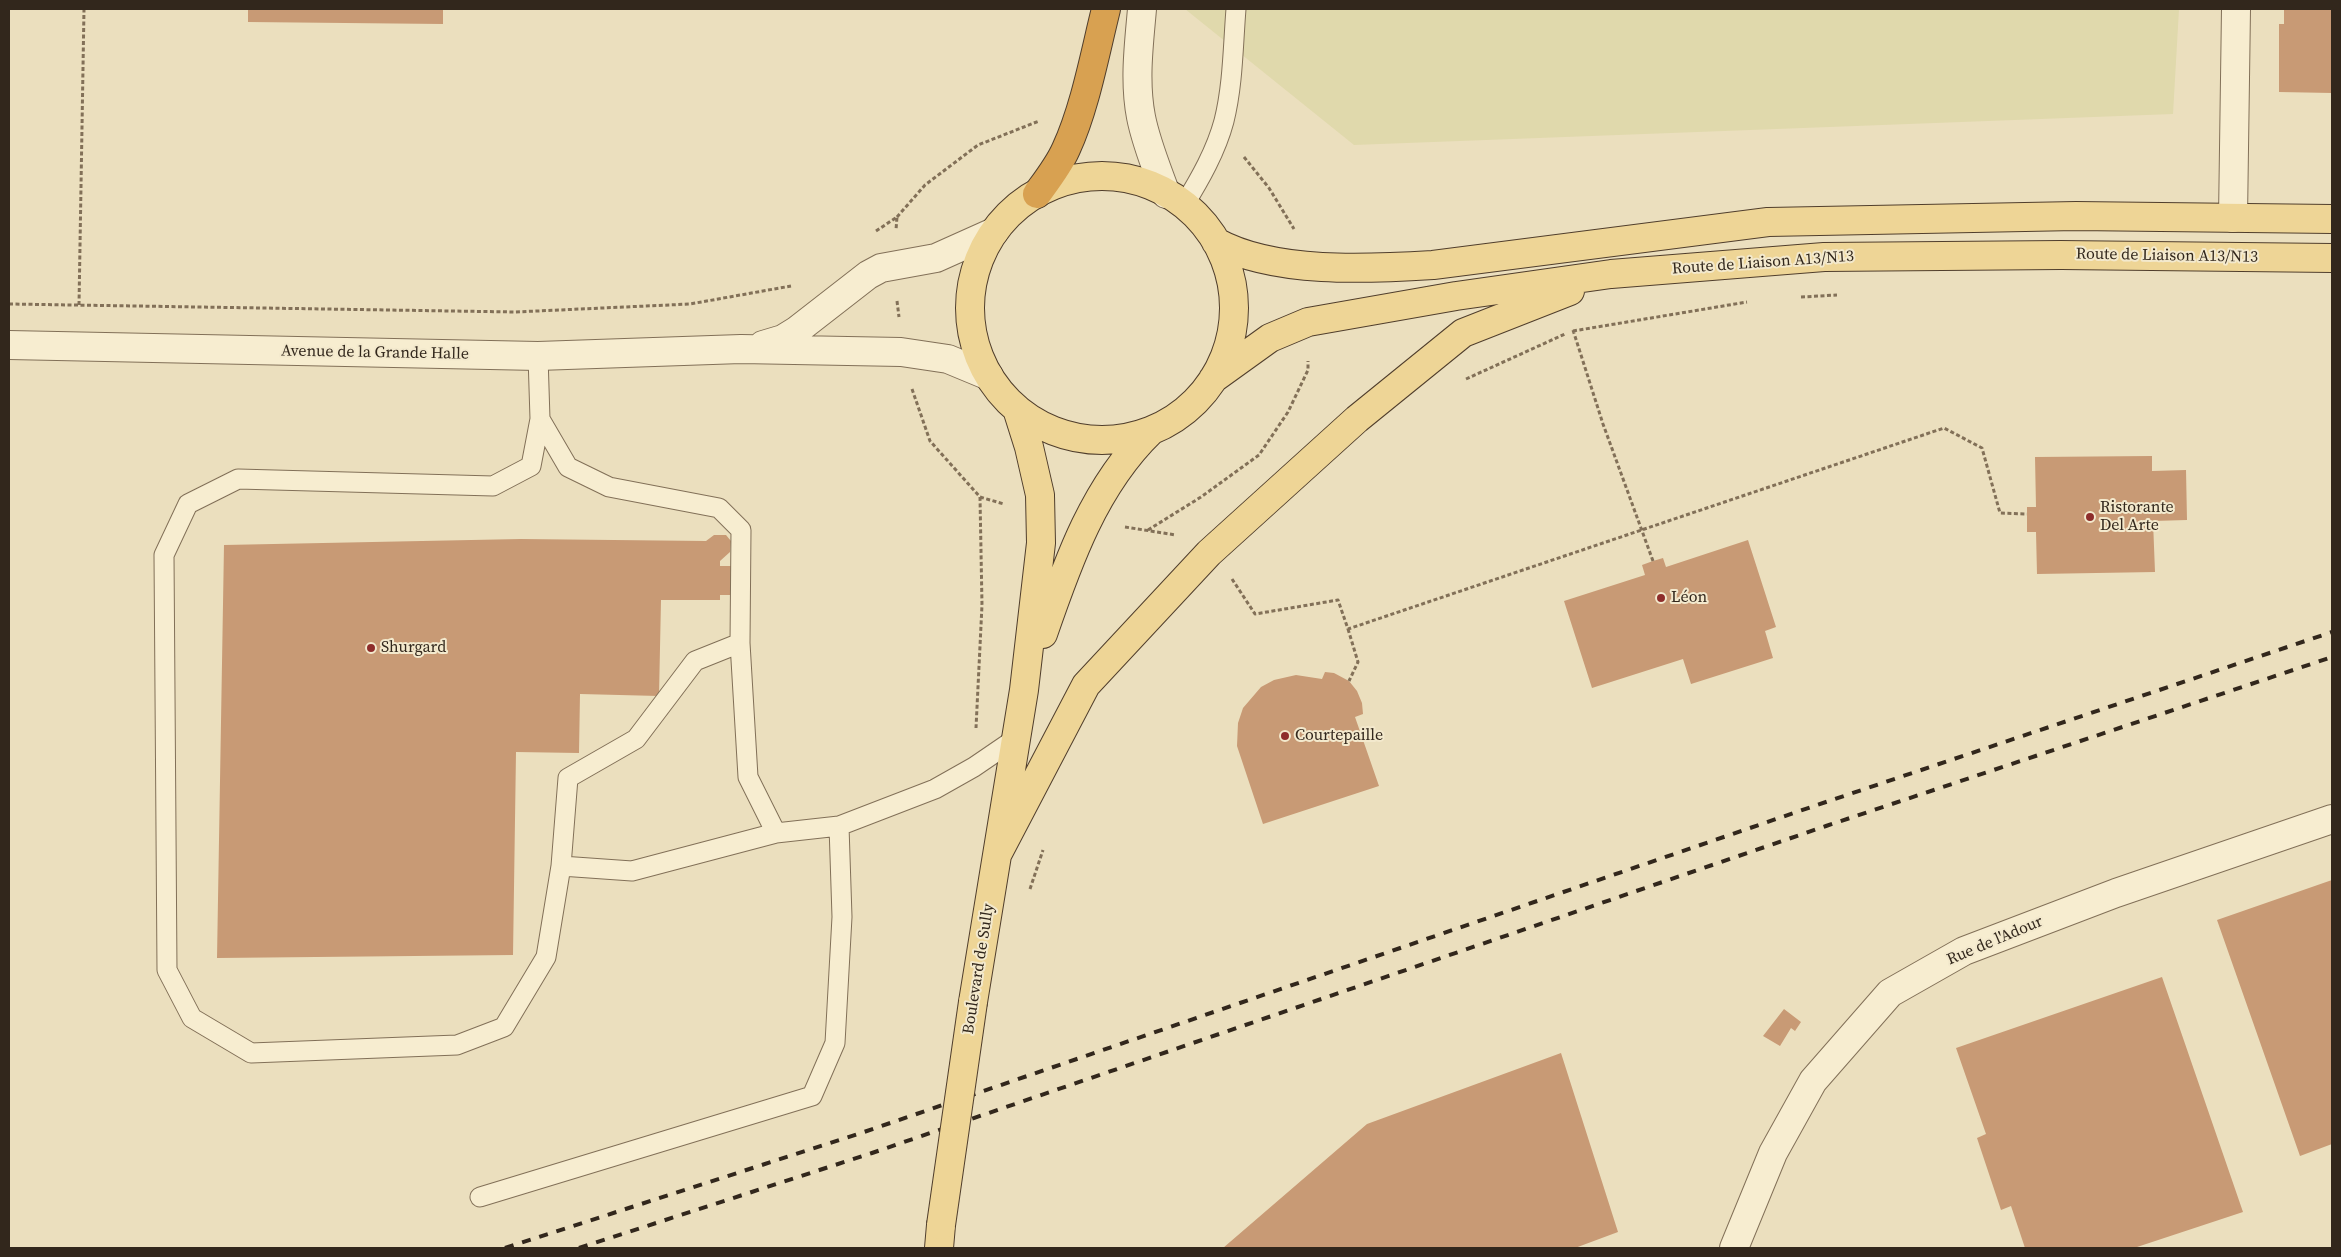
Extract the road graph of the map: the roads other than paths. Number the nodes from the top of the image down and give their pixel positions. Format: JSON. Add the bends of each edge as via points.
{"nodes":[{"id":1,"x":1106,"y":9,"type":"edge"},
{"id":2,"x":1142,"y":9,"type":"edge"},
{"id":3,"x":1236,"y":9,"type":"edge"},
{"id":4,"x":2236,"y":9,"type":"edge"},
{"id":5,"x":1037,"y":194,"type":"junction"},
{"id":6,"x":1175,"y":199,"type":"junction"},
{"id":7,"x":2233,"y":218,"type":"junction"},
{"id":8,"x":2332,"y":220,"type":"edge"},
{"id":9,"x":994,"y":232,"type":"junction"},
{"id":10,"x":1216,"y":242,"type":"junction"},
{"id":11,"x":2332,"y":258,"type":"edge"},
{"id":12,"x":1611,"y":274,"type":"junction"},
{"id":13,"x":9,"y":345,"type":"edge"},
{"id":14,"x":741,"y":349,"type":"junction"},
{"id":15,"x":538,"y":356,"type":"junction"},
{"id":16,"x":989,"y":376,"type":"junction"},
{"id":17,"x":1213,"y":379,"type":"junction"},
{"id":18,"x":1017,"y":409,"type":"junction"},
{"id":19,"x":540,"y":419,"type":"junction"},
{"id":20,"x":1151,"y":431,"type":"junction"},
{"id":21,"x":740,"y":643,"type":"junction"},
{"id":22,"x":1024,"y":690,"type":"junction"},
{"id":23,"x":1015,"y":739,"type":"junction"},
{"id":24,"x":2332,"y":819,"type":"edge"},
{"id":25,"x":839,"y":826,"type":"junction"},
{"id":26,"x":776,"y":833,"type":"junction"},
{"id":27,"x":998,"y":853,"type":"junction"},
{"id":28,"x":561,"y":866,"type":"junction"},
{"id":29,"x":480,"y":1197,"type":"dead end"},
{"id":30,"x":940,"y":1237,"type":"edge"},
{"id":31,"x":1734,"y":1248,"type":"edge"}],
"edges":[{"from":1,"to":5,"type":"highway","via":[[1067,148]]},
{"from":2,"to":6,"type":"street","via":[[1138,59],[1141,116],[1147,140]]},
{"from":3,"to":6,"type":"lane","via":[[1227,103],[1216,142],[1200,178]]},
{"from":4,"to":7,"type":"street"},
{"from":5,"to":6,"type":"main road","via":[[1079,179],[1109,177],[1139,182]]},
{"from":5,"to":9,"type":"main road"},
{"from":6,"to":10,"type":"main road","via":[[1201,222]]},
{"from":7,"to":8,"type":"main road"},
{"from":7,"to":10,"type":"main road","via":[[2076,216],[1768,222],[1433,265],[1378,268],[1306,265],[1246,256]]},
{"from":9,"to":14,"type":"street","via":[[936,258],[882,268],[783,339]]},
{"from":9,"to":16,"type":"main road","via":[[976,270],[970,310],[977,351]]},
{"from":10,"to":17,"type":"main road","via":[[1232,287],[1234,311],[1227,350]]},
{"from":11,"to":12,"type":"main road","name":"Route de Liaison A13/N13","via":[[1824,257]]},
{"from":12,"to":17,"type":"main road","name":"Route de Liaison A13/N13","via":[[1456,296],[1308,322],[1270,338]]},
{"from":12,"to":27,"type":"main road","via":[[1463,333],[1357,419],[1209,553],[1086,685]]},
{"from":13,"to":15,"type":"street","name":"Avenue de la Grande Halle"},
{"from":14,"to":15,"type":"street","name":"Avenue de la Grande Halle"},
{"from":14,"to":16,"type":"street","via":[[901,352],[948,359]]},
{"from":15,"to":19,"type":"lane"},
{"from":16,"to":18,"type":"main road"},
{"from":17,"to":20,"type":"main road","via":[[1192,404]]},
{"from":18,"to":20,"type":"main road","via":[[1047,428],[1081,438],[1117,439]]},
{"from":18,"to":22,"type":"main road","via":[[1033,465],[1042,515],[1038,580]]},
{"from":19,"to":21,"type":"lane","via":[[568,467],[609,487],[719,508],[741,530]]},
{"from":19,"to":28,"type":"lane","via":[[531,466],[493,486],[238,479],[188,504],[164,555],[167,970],[192,1018],[251,1053],[457,1045],[504,1027],[546,957]]},
{"from":20,"to":22,"type":"main road","via":[[1118,467],[1088,522],[1058,590]]},
{"from":21,"to":26,"type":"lane","via":[[748,776]]},
{"from":21,"to":28,"type":"lane","via":[[696,661],[636,738],[568,778]]},
{"from":22,"to":23,"type":"main road","name":"Boulevard de Sully"},
{"from":23,"to":25,"type":"lane","via":[[935,789]]},
{"from":23,"to":27,"type":"main road","name":"Boulevard de Sully"},
{"from":24,"to":31,"type":"street","name":"Rue de l'Adour","via":[[2116,893],[1972,947],[1890,993],[1813,1081],[1773,1153]]},
{"from":25,"to":26,"type":"lane"},
{"from":25,"to":29,"type":"lane","via":[[842,917],[835,1042],[812,1096]]},
{"from":26,"to":28,"type":"lane","via":[[632,871]]},
{"from":27,"to":30,"type":"main road","name":"Boulevard de Sully","bridge":true}]}
